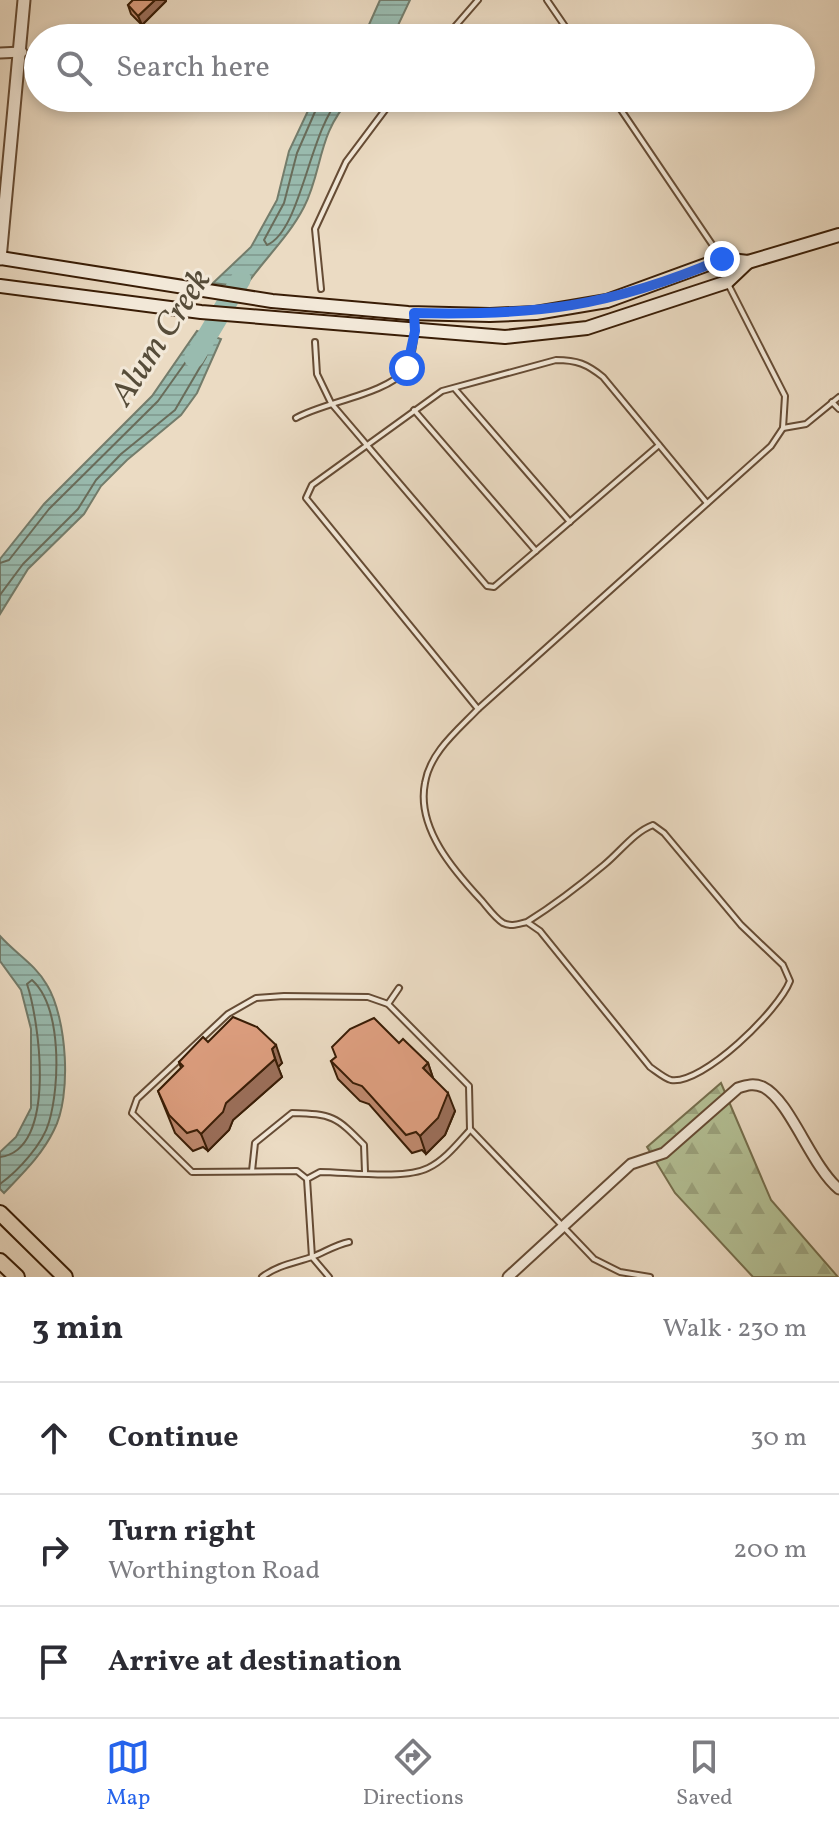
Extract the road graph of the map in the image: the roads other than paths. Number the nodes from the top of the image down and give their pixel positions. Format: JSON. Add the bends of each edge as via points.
{"nodes":[{"id":1,"x":24,"y":0,"type":"edge"},
{"id":2,"x":478,"y":0,"type":"edge"},
{"id":3,"x":547,"y":0,"type":"edge"},
{"id":4,"x":457,"y":24,"type":"edge"},
{"id":5,"x":563,"y":24,"type":"edge"},
{"id":6,"x":22,"y":52,"type":"junction"},
{"id":7,"x":0,"y":53,"type":"edge"},
{"id":8,"x":384,"y":112,"type":"edge"},
{"id":9,"x":622,"y":112,"type":"edge"},
{"id":10,"x":839,"y":235,"type":"edge"},
{"id":11,"x":0,"y":259,"type":"edge"},
{"id":12,"x":722,"y":259,"type":"junction"},
{"id":13,"x":748,"y":262,"type":"junction"},
{"id":14,"x":727,"y":282,"type":"junction"},
{"id":15,"x":0,"y":286,"type":"edge"},
{"id":16,"x":321,"y":289,"type":"dead end"},
{"id":17,"x":414,"y":313,"type":"junction"},
{"id":18,"x":415,"y":331,"type":"junction"},
{"id":19,"x":315,"y":342,"type":"dead end"},
{"id":20,"x":455,"y":389,"type":"junction"},
{"id":21,"x":839,"y":397,"type":"edge"},
{"id":22,"x":832,"y":402,"type":"junction"},
{"id":23,"x":331,"y":403,"type":"junction"},
{"id":24,"x":839,"y":409,"type":"edge"},
{"id":25,"x":414,"y":410,"type":"junction"},
{"id":26,"x":296,"y":418,"type":"dead end"},
{"id":27,"x":783,"y":428,"type":"junction"},
{"id":28,"x":366,"y":443,"type":"junction"},
{"id":29,"x":659,"y":445,"type":"junction"},
{"id":30,"x":707,"y":503,"type":"junction"},
{"id":31,"x":570,"y":522,"type":"junction"},
{"id":32,"x":536,"y":551,"type":"junction"},
{"id":33,"x":478,"y":709,"type":"junction"},
{"id":34,"x":527,"y":922,"type":"junction"},
{"id":35,"x":399,"y":988,"type":"dead end"},
{"id":36,"x":388,"y":1004,"type":"junction"},
{"id":37,"x":470,"y":1130,"type":"junction"},
{"id":38,"x":252,"y":1171,"type":"junction"},
{"id":39,"x":365,"y":1172,"type":"junction"},
{"id":40,"x":307,"y":1179,"type":"junction"},
{"id":41,"x":839,"y":1189,"type":"edge"},
{"id":42,"x":2,"y":1215,"type":"edge"},
{"id":43,"x":564,"y":1227,"type":"junction"},
{"id":44,"x":349,"y":1242,"type":"dead end"},
{"id":45,"x":312,"y":1257,"type":"junction"},
{"id":46,"x":0,"y":1261,"type":"edge"},
{"id":47,"x":17,"y":1277,"type":"edge"},
{"id":48,"x":65,"y":1277,"type":"edge"},
{"id":49,"x":262,"y":1277,"type":"edge"},
{"id":50,"x":329,"y":1277,"type":"edge"},
{"id":51,"x":508,"y":1277,"type":"edge"},
{"id":52,"x":650,"y":1277,"type":"edge"}],
"edges":[{"from":1,"to":6,"type":"street"},
{"from":2,"to":4,"type":"lane"},
{"from":3,"to":5,"type":"lane"},
{"from":6,"to":7,"type":"street"},
{"from":6,"to":11,"type":"street"},
{"from":8,"to":16,"type":"lane","via":[[346,162],[315,229]]},
{"from":9,"to":12,"type":"lane"},
{"from":10,"to":13,"type":"main road"},
{"from":11,"to":17,"type":"main road","via":[[272,301]]},
{"from":12,"to":13,"type":"main road"},
{"from":12,"to":14,"type":"lane"},
{"from":12,"to":17,"type":"main road","via":[[607,301],[536,313]]},
{"from":13,"to":14,"type":"main road"},
{"from":14,"to":18,"type":"main road","via":[[587,328],[505,337]]},
{"from":14,"to":27,"type":"lane","via":[[785,396]]},
{"from":15,"to":18,"type":"main road"},
{"from":17,"to":18,"type":"street"},
{"from":18,"to":23,"type":"lane","via":[[407,368],[395,380]]},
{"from":19,"to":23,"type":"lane","via":[[317,374]]},
{"from":20,"to":25,"type":"lane","via":[[442,391]]},
{"from":20,"to":29,"type":"lane","via":[[556,360],[574,360],[603,377]]},
{"from":20,"to":31,"type":"lane"},
{"from":21,"to":22,"type":"lane"},
{"from":22,"to":24,"type":"lane"},
{"from":22,"to":27,"type":"lane","via":[[806,424]]},
{"from":23,"to":26,"type":"lane"},
{"from":23,"to":28,"type":"lane"},
{"from":25,"to":28,"type":"lane"},
{"from":25,"to":32,"type":"lane"},
{"from":27,"to":30,"type":"lane","via":[[771,446]]},
{"from":28,"to":32,"type":"lane","via":[[487,586],[494,587]]},
{"from":28,"to":33,"type":"lane","via":[[312,485],[306,498]]},
{"from":29,"to":30,"type":"lane"},
{"from":29,"to":31,"type":"lane"},
{"from":30,"to":33,"type":"lane"},
{"from":31,"to":32,"type":"lane"},
{"from":33,"to":34,"type":"lane","via":[[441,747],[425,782],[427,815],[450,863],[501,922]]},
{"from":34,"to":34,"type":"lane","via":[[540,931],[650,1067],[669,1080],[694,1078],[716,1061],[776,1005],[790,981],[783,965],[653,825]]},
{"from":35,"to":36,"type":"lane"},
{"from":36,"to":37,"type":"lane","via":[[469,1086]]},
{"from":36,"to":38,"type":"lane","via":[[368,997],[256,998],[228,1014],[137,1099],[132,1113],[192,1172]]},
{"from":37,"to":39,"type":"lane","via":[[427,1169]]},
{"from":37,"to":43,"type":"lane"},
{"from":38,"to":39,"type":"lane","via":[[255,1143],[292,1113],[339,1119],[364,1145]]},
{"from":38,"to":40,"type":"lane","via":[[297,1171]]},
{"from":39,"to":40,"type":"lane","via":[[320,1172]]},
{"from":40,"to":45,"type":"lane"},
{"from":41,"to":43,"type":"street","via":[[823,1176],[770,1092],[751,1084],[738,1088],[664,1153],[631,1164]]},
{"from":42,"to":48,"type":"main road"},
{"from":43,"to":51,"type":"street"},
{"from":43,"to":52,"type":"lane","via":[[594,1259],[620,1272]]},
{"from":44,"to":45,"type":"lane"},
{"from":45,"to":49,"type":"lane","via":[[293,1260]]},
{"from":45,"to":50,"type":"lane"},
{"from":46,"to":47,"type":"main road"}]}
